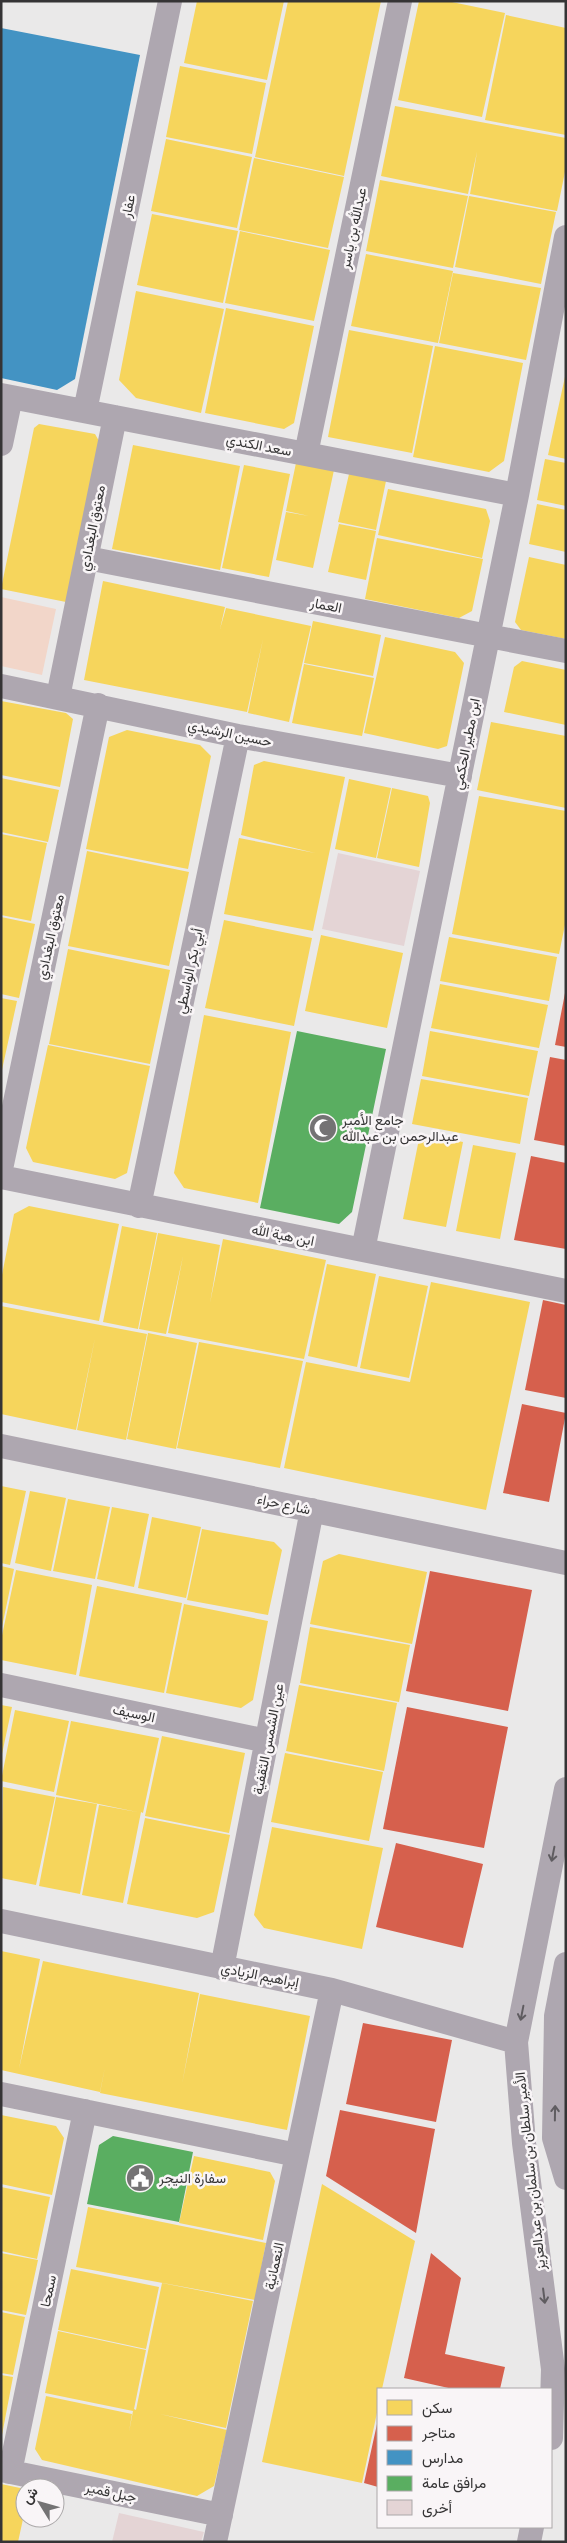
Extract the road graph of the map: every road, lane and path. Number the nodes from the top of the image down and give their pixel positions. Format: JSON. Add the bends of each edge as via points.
{"nodes":[{"id":1,"x":170,"y":1,"type":"edge"},
{"id":2,"x":400,"y":1,"type":"edge"},
{"id":3,"x":566,"y":238,"type":"edge"},
{"id":4,"x":6,"y":396,"type":"edge"},
{"id":5,"x":85,"y":412,"type":"junction"},
{"id":6,"x":114,"y":417,"type":"junction"},
{"id":7,"x":1,"y":444,"type":"edge"},
{"id":8,"x":306,"y":454,"type":"junction"},
{"id":9,"x":517,"y":496,"type":"junction"},
{"id":10,"x":86,"y":558,"type":"junction"},
{"id":11,"x":487,"y":636,"type":"junction"},
{"id":12,"x":566,"y":650,"type":"edge"},
{"id":13,"x":1,"y":686,"type":"edge"},
{"id":14,"x":58,"y":697,"type":"junction"},
{"id":15,"x":98,"y":705,"type":"junction"},
{"id":16,"x":238,"y":736,"type":"junction"},
{"id":17,"x":460,"y":776,"type":"junction"},
{"id":18,"x":1,"y":1168,"type":"edge"},
{"id":19,"x":1,"y":1177,"type":"edge"},
{"id":20,"x":139,"y":1206,"type":"junction"},
{"id":21,"x":363,"y":1250,"type":"junction"},
{"id":22,"x":566,"y":1292,"type":"edge"},
{"id":23,"x":1,"y":1446,"type":"edge"},
{"id":24,"x":312,"y":1510,"type":"junction"},
{"id":25,"x":566,"y":1563,"type":"edge"},
{"id":26,"x":1,"y":1685,"type":"edge"},
{"id":27,"x":267,"y":1740,"type":"junction"},
{"id":28,"x":566,"y":1789,"type":"edge"},
{"id":29,"x":1,"y":1921,"type":"edge"},
{"id":30,"x":566,"y":1964,"type":"edge"},
{"id":31,"x":222,"y":1968,"type":"junction"},
{"id":32,"x":332,"y":1990,"type":"junction"},
{"id":33,"x":516,"y":2042,"type":"junction"},
{"id":34,"x":1,"y":2094,"type":"edge"},
{"id":35,"x":85,"y":2111,"type":"junction"},
{"id":36,"x":560,"y":2139,"type":"edge"},
{"id":37,"x":297,"y":2155,"type":"junction"},
{"id":38,"x":566,"y":2178,"type":"edge"},
{"id":39,"x":552,"y":2404,"type":"edge"},
{"id":40,"x":6,"y":2471,"type":"edge"},
{"id":41,"x":221,"y":2515,"type":"junction"},
{"id":42,"x":532,"y":2528,"type":"edge"},
{"id":43,"x":215,"y":2542,"type":"edge"},
{"id":44,"x":528,"y":2542,"type":"edge"}],
"edges":[{"from":1,"to":5,"type":"street","name":"عفار"},
{"from":2,"to":8,"type":"street","name":"عبدالله بن ياسر"},
{"from":3,"to":9,"type":"street","name":"ابن مطير الحكمي"},
{"from":4,"to":5,"type":"street","name":"سعد الكندي"},
{"from":4,"to":7,"type":"street"},
{"from":5,"to":6,"type":"street","name":"سعد الكندي"},
{"from":6,"to":8,"type":"street","name":"سعد الكندي"},
{"from":6,"to":10,"type":"street","name":"معتوق البغدادي"},
{"from":8,"to":9,"type":"street","name":"سعد الكندي"},
{"from":9,"to":11,"type":"street","name":"ابن مطير الحكمي"},
{"from":10,"to":11,"type":"street","name":"العمار"},
{"from":10,"to":14,"type":"street","name":"معتوق البغدادي"},
{"from":11,"to":12,"type":"street","name":"العمار"},
{"from":11,"to":17,"type":"street","name":"ابن مطير الحكمي"},
{"from":13,"to":14,"type":"street","name":"حسين الرشيدي"},
{"from":14,"to":15,"type":"street","name":"حسين الرشيدي"},
{"from":15,"to":16,"type":"street","name":"حسين الرشيدي"},
{"from":15,"to":18,"type":"street","name":"معتوق البغدادي"},
{"from":16,"to":17,"type":"street","name":"حسين الرشيدي"},
{"from":16,"to":20,"type":"street","name":"أبي بكر الواسطي"},
{"from":17,"to":21,"type":"street","name":"ابن مطير الحكمي"},
{"from":19,"to":20,"type":"street","name":"ابن هبة الله"},
{"from":20,"to":21,"type":"street","name":"ابن هبة الله"},
{"from":21,"to":22,"type":"street","name":"ابن هبة الله"},
{"from":23,"to":24,"type":"street","name":"شارع حراء"},
{"from":24,"to":25,"type":"street","name":"شارع حراء"},
{"from":24,"to":27,"type":"street","name":"عين الشمس الثقفية"},
{"from":26,"to":27,"type":"street","name":"الوسيف"},
{"from":27,"to":31,"type":"street","name":"عين الشمس الثقفية"},
{"from":28,"to":33,"type":"street","name":"الأمير سلطان بن سلمان بن عبدالعزيز","one_way":true},
{"from":29,"to":31,"type":"street","name":"إبراهيم الزيادي"},
{"from":36,"to":30,"type":"street","name":"الأمير سلطان بن سلمان بن عبدالعزيز","one_way":true,"via":[[556,2016]]},
{"from":31,"to":32,"type":"street","name":"إبراهيم الزيادي"},
{"from":32,"to":33,"type":"street","name":"إبراهيم الزيادي"},
{"from":32,"to":37,"type":"street","name":"النعمانية"},
{"from":33,"to":39,"type":"street","name":"الأمير سلطان بن سلمان بن عبدالعزيز","one_way":true,"via":[[524,2143],[553,2369]]},
{"from":34,"to":35,"type":"street"},
{"from":35,"to":37,"type":"street"},
{"from":35,"to":40,"type":"street","name":"سمحا"},
{"from":36,"to":38,"type":"street","name":"الأمير سلطان بن سلمان بن عبدالعزيز"},
{"from":37,"to":41,"type":"street","name":"النعمانية"},
{"from":40,"to":41,"type":"street","name":"جبل قمير"},
{"from":41,"to":43,"type":"street","name":"النعمانية"},
{"from":42,"to":44,"type":"street"}]}
